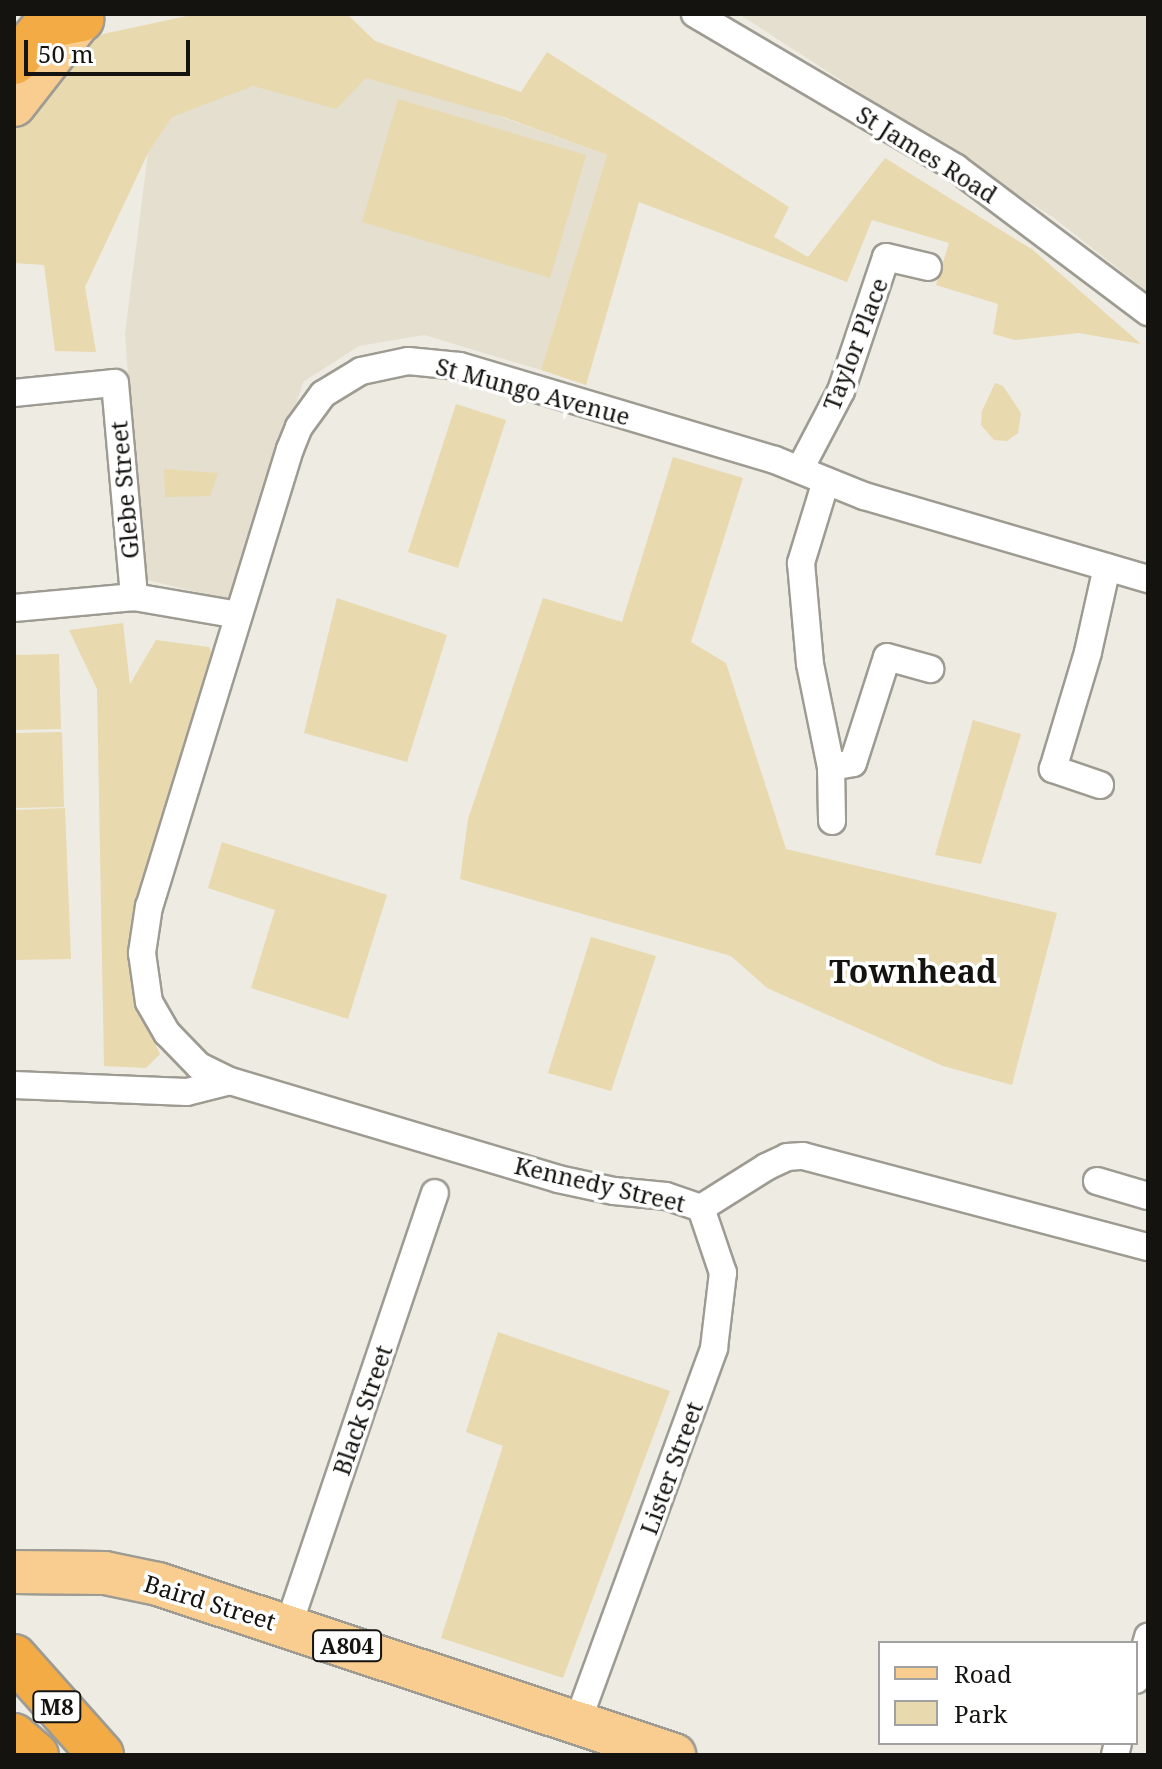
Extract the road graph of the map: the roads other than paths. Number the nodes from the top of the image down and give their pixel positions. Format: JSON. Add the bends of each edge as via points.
{"nodes":[{"id":1,"x":695,"y":14,"type":"edge"},
{"id":2,"x":81,"y":16,"type":"edge"},
{"id":3,"x":14,"y":62,"type":"edge"},
{"id":4,"x":14,"y":105,"type":"edge"},
{"id":5,"x":928,"y":267,"type":"dead end"},
{"id":6,"x":1148,"y":312,"type":"edge"},
{"id":7,"x":14,"y":393,"type":"edge"},
{"id":8,"x":800,"y":469,"type":"junction"},
{"id":9,"x":826,"y":481,"type":"junction"},
{"id":10,"x":1107,"y":567,"type":"junction"},
{"id":11,"x":1148,"y":579,"type":"edge"},
{"id":12,"x":134,"y":597,"type":"junction"},
{"id":13,"x":14,"y":608,"type":"edge"},
{"id":14,"x":238,"y":615,"type":"junction"},
{"id":15,"x":930,"y":669,"type":"dead end"},
{"id":16,"x":831,"y":767,"type":"junction"},
{"id":17,"x":1100,"y":785,"type":"dead end"},
{"id":18,"x":832,"y":821,"type":"dead end"},
{"id":19,"x":230,"y":1081,"type":"junction"},
{"id":20,"x":14,"y":1085,"type":"edge"},
{"id":21,"x":1097,"y":1181,"type":"dead end"},
{"id":22,"x":435,"y":1193,"type":"dead end"},
{"id":23,"x":1148,"y":1196,"type":"edge"},
{"id":24,"x":701,"y":1208,"type":"junction"},
{"id":25,"x":1148,"y":1247,"type":"edge"},
{"id":26,"x":14,"y":1572,"type":"edge"},
{"id":27,"x":288,"y":1627,"type":"junction"},
{"id":28,"x":1148,"y":1637,"type":"edge"},
{"id":29,"x":14,"y":1657,"type":"edge"},
{"id":30,"x":1138,"y":1673,"type":"edge"},
{"id":31,"x":577,"y":1723,"type":"junction"},
{"id":32,"x":14,"y":1736,"type":"edge"},
{"id":33,"x":36,"y":1755,"type":"edge"},
{"id":34,"x":101,"y":1755,"type":"edge"},
{"id":35,"x":674,"y":1755,"type":"edge"}],
"edges":[{"from":1,"to":6,"type":"street","name":"St James Road","via":[[956,168]]},
{"from":2,"to":3,"type":"highway","via":[[40,32]]},
{"from":2,"to":4,"type":"main road"},
{"from":5,"to":8,"type":"street","name":"Taylor Place","via":[[886,257],[841,391]]},
{"from":7,"to":12,"type":"street","name":"Glebe Street","via":[[115,383]]},
{"from":8,"to":9,"type":"street","name":"St Mungo Avenue"},
{"from":8,"to":14,"type":"street","name":"St Mungo Avenue","via":[[459,366],[386,364],[361,371],[323,394],[299,427]]},
{"from":9,"to":10,"type":"street","name":"St Mungo Avenue"},
{"from":9,"to":16,"type":"street","via":[[801,563],[810,664]]},
{"from":10,"to":11,"type":"street","name":"St Mungo Avenue"},
{"from":10,"to":17,"type":"street","via":[[1053,769]]},
{"from":12,"to":13,"type":"street"},
{"from":12,"to":14,"type":"street"},
{"from":14,"to":19,"type":"street","name":"St Mungo Avenue","via":[[149,906],[142,953],[149,1002],[167,1033],[199,1066]]},
{"from":15,"to":16,"type":"street","via":[[887,657],[853,763]]},
{"from":16,"to":18,"type":"street"},
{"from":19,"to":20,"type":"street","via":[[187,1092]]},
{"from":19,"to":24,"type":"street","name":"Kennedy Street","via":[[558,1179],[666,1196]]},
{"from":21,"to":23,"type":"street"},
{"from":22,"to":27,"type":"street","name":"Black Street"},
{"from":24,"to":25,"type":"street","name":"Kennedy Street","via":[[766,1167],[803,1156]]},
{"from":24,"to":31,"type":"street","name":"Lister Street","via":[[723,1273],[714,1348]]},
{"from":26,"to":27,"type":"main road","name":"Baird Street","number":"A804","via":[[69,1570],[158,1584]]},
{"from":27,"to":31,"type":"main road","name":"Baird Street","number":"A804"},
{"from":28,"to":30,"type":"street"},
{"from":29,"to":34,"type":"highway","number":"M8"},
{"from":31,"to":35,"type":"main road","name":"Baird Street","number":"A804"},
{"from":32,"to":33,"type":"highway","number":"M8"}]}
